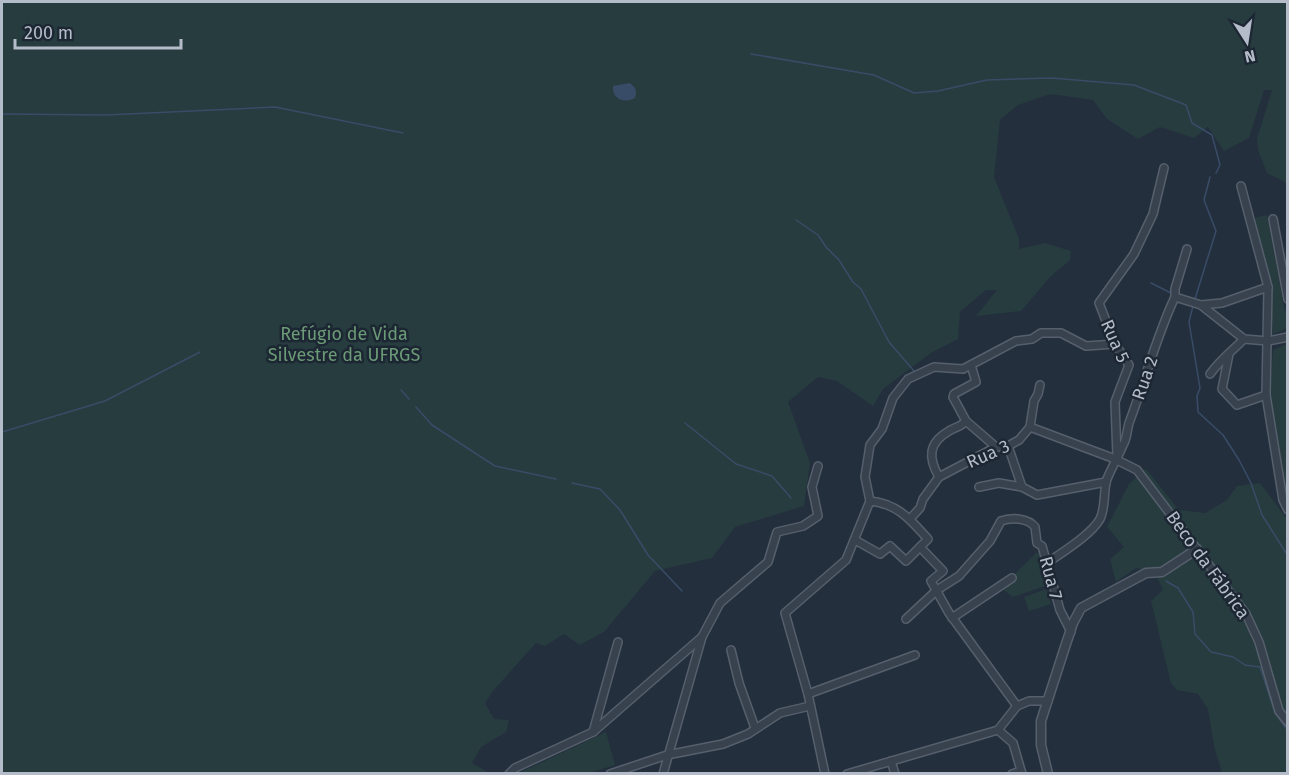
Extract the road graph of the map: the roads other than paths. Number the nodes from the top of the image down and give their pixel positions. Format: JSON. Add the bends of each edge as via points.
{"nodes":[{"id":1,"x":1164,"y":168,"type":"dead end"},
{"id":2,"x":1241,"y":186,"type":"dead end"},
{"id":3,"x":1273,"y":219,"type":"dead end"},
{"id":4,"x":1187,"y":249,"type":"dead end"},
{"id":5,"x":1268,"y":287,"type":"junction"},
{"id":6,"x":1174,"y":296,"type":"junction"},
{"id":7,"x":1287,"y":299,"type":"edge"},
{"id":8,"x":1201,"y":305,"type":"junction"},
{"id":9,"x":1287,"y":337,"type":"edge"},
{"id":10,"x":1245,"y":339,"type":"junction"},
{"id":11,"x":1268,"y":341,"type":"junction"},
{"id":12,"x":1115,"y":344,"type":"junction"},
{"id":13,"x":1230,"y":354,"type":"junction"},
{"id":14,"x":971,"y":364,"type":"junction"},
{"id":15,"x":1210,"y":374,"type":"dead end"},
{"id":16,"x":1040,"y":385,"type":"dead end"},
{"id":17,"x":1266,"y":395,"type":"junction"},
{"id":18,"x":966,"y":421,"type":"junction"},
{"id":19,"x":1030,"y":427,"type":"junction"},
{"id":20,"x":1008,"y":446,"type":"junction"},
{"id":21,"x":996,"y":447,"type":"junction"},
{"id":22,"x":1116,"y":458,"type":"junction"},
{"id":23,"x":818,"y":466,"type":"dead end"},
{"id":24,"x":939,"y":477,"type":"junction"},
{"id":25,"x":1106,"y":482,"type":"junction"},
{"id":26,"x":1022,"y":487,"type":"junction"},
{"id":27,"x":979,"y":488,"type":"dead end"},
{"id":28,"x":1285,"y":500,"type":"edge"},
{"id":29,"x":870,"y":501,"type":"junction"},
{"id":30,"x":1287,"y":510,"type":"edge"},
{"id":31,"x":910,"y":519,"type":"junction"},
{"id":32,"x":855,"y":540,"type":"junction"},
{"id":33,"x":920,"y":547,"type":"junction"},
{"id":34,"x":1197,"y":549,"type":"junction"},
{"id":35,"x":1047,"y":563,"type":"junction"},
{"id":36,"x":1012,"y":578,"type":"dead end"},
{"id":37,"x":937,"y":590,"type":"junction"},
{"id":38,"x":952,"y":618,"type":"junction"},
{"id":39,"x":906,"y":619,"type":"dead end"},
{"id":40,"x":1071,"y":632,"type":"junction"},
{"id":41,"x":702,"y":637,"type":"junction"},
{"id":42,"x":618,"y":642,"type":"dead end"},
{"id":43,"x":731,"y":650,"type":"dead end"},
{"id":44,"x":915,"y":655,"type":"dead end"},
{"id":45,"x":808,"y":694,"type":"junction"},
{"id":46,"x":1048,"y":701,"type":"junction"},
{"id":47,"x":810,"y":706,"type":"junction"},
{"id":48,"x":1017,"y":706,"type":"junction"},
{"id":49,"x":1287,"y":722,"type":"edge"},
{"id":50,"x":755,"y":728,"type":"junction"},
{"id":51,"x":998,"y":730,"type":"junction"},
{"id":52,"x":593,"y":732,"type":"junction"},
{"id":53,"x":667,"y":755,"type":"junction"},
{"id":54,"x":891,"y":761,"type":"junction"},
{"id":55,"x":1021,"y":772,"type":"edge"},
{"id":56,"x":509,"y":774,"type":"edge"},
{"id":57,"x":610,"y":774,"type":"edge"},
{"id":58,"x":663,"y":774,"type":"edge"},
{"id":59,"x":825,"y":774,"type":"edge"},
{"id":60,"x":847,"y":774,"type":"edge"},
{"id":61,"x":895,"y":774,"type":"edge"},
{"id":62,"x":1012,"y":774,"type":"edge"},
{"id":63,"x":1048,"y":774,"type":"edge"}],
"edges":[{"from":1,"to":12,"type":"street","name":"Rua 5","via":[[1153,214],[1134,254],[1099,303]]},
{"from":2,"to":5,"type":"street"},
{"from":3,"to":7,"type":"street"},
{"from":4,"to":6,"type":"street","name":"Rua 2"},
{"from":5,"to":8,"type":"street","via":[[1222,303]]},
{"from":5,"to":11,"type":"street"},
{"from":6,"to":8,"type":"street"},
{"from":6,"to":22,"type":"street","name":"Rua 2"},
{"from":8,"to":10,"type":"street"},
{"from":9,"to":11,"type":"street"},
{"from":10,"to":11,"type":"street"},
{"from":10,"to":13,"type":"street"},
{"from":11,"to":17,"type":"street"},
{"from":12,"to":14,"type":"street","via":[[1086,346],[1061,333],[1041,333]]},
{"from":12,"to":22,"type":"street","name":"Rua 5","via":[[1129,365],[1115,402]]},
{"from":13,"to":15,"type":"street","via":[[1221,358]]},
{"from":13,"to":17,"type":"street","via":[[1222,389],[1237,405]]},
{"from":14,"to":18,"type":"street","via":[[976,382],[953,396]]},
{"from":14,"to":29,"type":"street","via":[[963,369],[933,368],[908,379],[893,398],[882,429],[870,445],[865,477]]},
{"from":16,"to":19,"type":"street"},
{"from":17,"to":28,"type":"street"},
{"from":18,"to":21,"type":"street"},
{"from":18,"to":24,"type":"street","via":[[934,444],[932,464]]},
{"from":19,"to":20,"type":"street","name":"Rua 3"},
{"from":19,"to":22,"type":"street","name":"Rua 3"},
{"from":20,"to":21,"type":"street","name":"Rua 3"},
{"from":20,"to":26,"type":"street"},
{"from":21,"to":24,"type":"street","name":"Rua 3"},
{"from":22,"to":25,"type":"street","name":"Rua 2"},
{"from":22,"to":34,"type":"street","name":"Beco da Fábrica","via":[[1137,471]]},
{"from":23,"to":41,"type":"street","via":[[812,486],[818,516],[803,526],[777,531],[768,561],[720,603]]},
{"from":24,"to":31,"type":"street","name":"Rua 3"},
{"from":25,"to":26,"type":"street","via":[[1036,495]]},
{"from":25,"to":35,"type":"street","name":"Rua 2","via":[[1100,519]]},
{"from":26,"to":27,"type":"street","via":[[999,483]]},
{"from":28,"to":30,"type":"street"},
{"from":29,"to":31,"type":"street","via":[[885,502]]},
{"from":29,"to":32,"type":"street"},
{"from":31,"to":33,"type":"street","via":[[928,539]]},
{"from":32,"to":33,"type":"street","via":[[879,554],[890,546],[906,561]]},
{"from":32,"to":45,"type":"street","via":[[846,560],[785,613]]},
{"from":33,"to":37,"type":"street","via":[[943,571],[931,580]]},
{"from":34,"to":40,"type":"street","via":[[1162,572],[1146,573],[1081,608]]},
{"from":34,"to":49,"type":"street","name":"Beco da Fábrica","via":[[1246,614],[1259,642],[1279,711]]},
{"from":35,"to":37,"type":"street","name":"Rua 7","via":[[1032,523],[1004,519],[959,576]]},
{"from":35,"to":40,"type":"street","name":"Rua 7","via":[[1060,610]]},
{"from":36,"to":38,"type":"street"},
{"from":37,"to":38,"type":"street"},
{"from":37,"to":39,"type":"street"},
{"from":38,"to":48,"type":"street"},
{"from":40,"to":46,"type":"street"},
{"from":41,"to":52,"type":"street"},
{"from":41,"to":53,"type":"street"},
{"from":42,"to":52,"type":"street"},
{"from":43,"to":50,"type":"street"},
{"from":44,"to":45,"type":"street"},
{"from":45,"to":47,"type":"street"},
{"from":46,"to":48,"type":"street","via":[[1029,700]]},
{"from":46,"to":63,"type":"street","via":[[1041,721],[1041,745]]},
{"from":47,"to":50,"type":"street","via":[[780,713]]},
{"from":47,"to":59,"type":"street"},
{"from":48,"to":51,"type":"street"},
{"from":50,"to":53,"type":"street","via":[[723,744]]},
{"from":51,"to":54,"type":"street"},
{"from":51,"to":55,"type":"street","via":[[1013,743]]},
{"from":52,"to":56,"type":"street"},
{"from":53,"to":57,"type":"street"},
{"from":53,"to":58,"type":"street"},
{"from":54,"to":60,"type":"street"},
{"from":54,"to":61,"type":"street"},
{"from":55,"to":62,"type":"street"}]}
